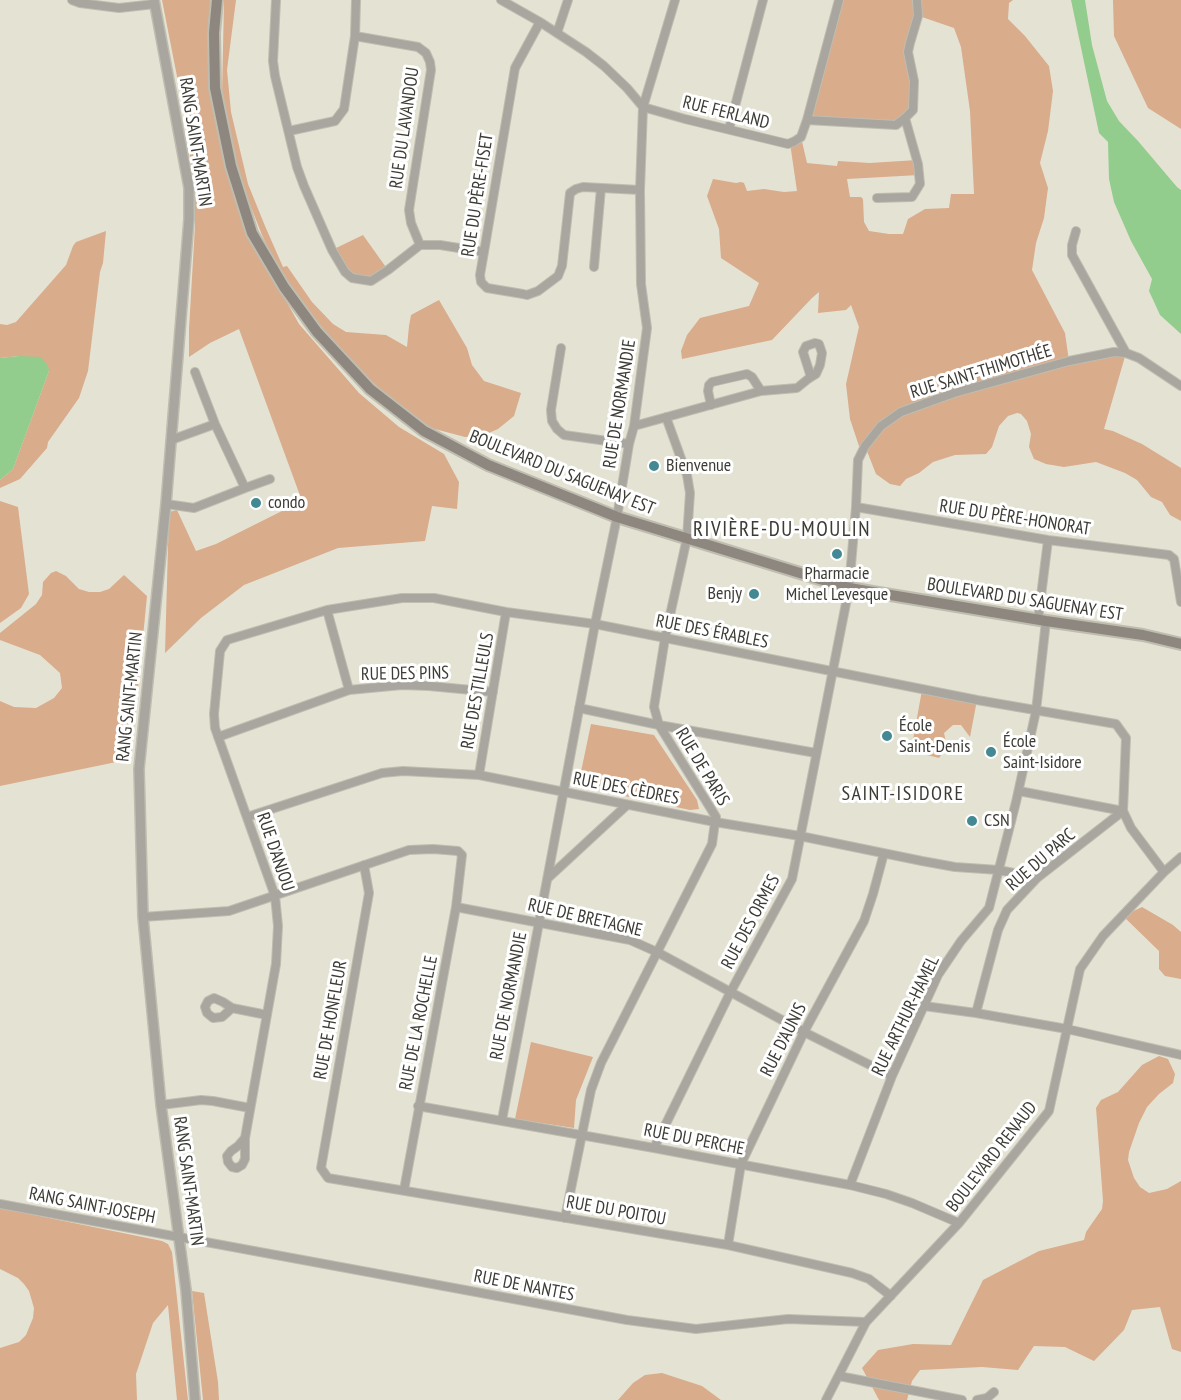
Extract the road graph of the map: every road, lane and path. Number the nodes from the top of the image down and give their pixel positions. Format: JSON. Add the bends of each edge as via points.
{"nodes":[{"id":1,"x":72,"y":0,"type":"edge"},
{"id":2,"x":217,"y":0,"type":"edge"},
{"id":3,"x":276,"y":0,"type":"edge"},
{"id":4,"x":356,"y":0,"type":"edge"},
{"id":5,"x":501,"y":0,"type":"edge"},
{"id":6,"x":568,"y":0,"type":"edge"},
{"id":7,"x":675,"y":0,"type":"edge"},
{"id":8,"x":763,"y":0,"type":"edge"},
{"id":9,"x":839,"y":0,"type":"edge"},
{"id":10,"x":917,"y":0,"type":"edge"},
{"id":11,"x":154,"y":2,"type":"edge"},
{"id":12,"x":540,"y":22,"type":"junction"},
{"id":13,"x":557,"y":33,"type":"junction"},
{"id":14,"x":355,"y":36,"type":"junction"},
{"id":15,"x":643,"y":107,"type":"junction"},
{"id":16,"x":905,"y":118,"type":"junction"},
{"id":17,"x":807,"y":120,"type":"junction"},
{"id":18,"x":729,"y":129,"type":"junction"},
{"id":19,"x":289,"y":131,"type":"junction"},
{"id":20,"x":601,"y":188,"type":"junction"},
{"id":21,"x":640,"y":190,"type":"junction"},
{"id":22,"x":877,"y":198,"type":"dead end"},
{"id":23,"x":1076,"y":231,"type":"dead end"},
{"id":24,"x":420,"y":245,"type":"junction"},
{"id":25,"x":484,"y":252,"type":"junction"},
{"id":26,"x":594,"y":267,"type":"dead end"},
{"id":27,"x":561,"y":348,"type":"dead end"},
{"id":28,"x":1126,"y":353,"type":"junction"},
{"id":29,"x":195,"y":372,"type":"dead end"},
{"id":30,"x":811,"y":377,"type":"dead end"},
{"id":31,"x":1181,"y":386,"type":"edge"},
{"id":32,"x":761,"y":391,"type":"junction"},
{"id":33,"x":711,"y":405,"type":"junction"},
{"id":34,"x":666,"y":417,"type":"junction"},
{"id":35,"x":215,"y":424,"type":"junction"},
{"id":36,"x":634,"y":426,"type":"junction"},
{"id":37,"x":171,"y":440,"type":"junction"},
{"id":38,"x":629,"y":444,"type":"junction"},
{"id":39,"x":270,"y":479,"type":"dead end"},
{"id":40,"x":245,"y":488,"type":"junction"},
{"id":41,"x":166,"y":504,"type":"junction"},
{"id":42,"x":856,"y":507,"type":"junction"},
{"id":43,"x":617,"y":517,"type":"junction"},
{"id":44,"x":687,"y":538,"type":"junction"},
{"id":45,"x":1048,"y":540,"type":"junction"},
{"id":46,"x":849,"y":588,"type":"junction"},
{"id":47,"x":1181,"y":602,"type":"edge"},
{"id":48,"x":327,"y":610,"type":"junction"},
{"id":49,"x":506,"y":612,"type":"junction"},
{"id":50,"x":1042,"y":621,"type":"junction"},
{"id":51,"x":595,"y":624,"type":"junction"},
{"id":52,"x":665,"y":638,"type":"junction"},
{"id":53,"x":1181,"y":644,"type":"edge"},
{"id":54,"x":220,"y":651,"type":"joint"},
{"id":55,"x":834,"y":672,"type":"junction"},
{"id":56,"x":349,"y":690,"type":"junction"},
{"id":57,"x":493,"y":692,"type":"junction"},
{"id":58,"x":579,"y":708,"type":"junction"},
{"id":59,"x":1036,"y":711,"type":"junction"},
{"id":60,"x":659,"y":724,"type":"junction"},
{"id":61,"x":218,"y":737,"type":"junction"},
{"id":62,"x":816,"y":753,"type":"junction"},
{"id":63,"x":479,"y":775,"type":"junction"},
{"id":64,"x":1019,"y":791,"type":"junction"},
{"id":65,"x":564,"y":792,"type":"junction"},
{"id":66,"x":627,"y":805,"type":"junction"},
{"id":67,"x":1123,"y":811,"type":"junction"},
{"id":68,"x":247,"y":816,"type":"junction"},
{"id":69,"x":716,"y":822,"type":"junction"},
{"id":70,"x":800,"y":836,"type":"junction"},
{"id":71,"x":884,"y":853,"type":"junction"},
{"id":72,"x":1181,"y":858,"type":"edge"},
{"id":73,"x":364,"y":865,"type":"junction"},
{"id":74,"x":999,"y":870,"type":"junction"},
{"id":75,"x":1164,"y":872,"type":"junction"},
{"id":76,"x":548,"y":878,"type":"junction"},
{"id":77,"x":1037,"y":878,"type":"junction"},
{"id":78,"x":275,"y":896,"type":"junction"},
{"id":79,"x":456,"y":907,"type":"junction"},
{"id":80,"x":143,"y":917,"type":"junction"},
{"id":81,"x":538,"y":921,"type":"junction"},
{"id":82,"x":657,"y":952,"type":"junction"},
{"id":83,"x":730,"y":993,"type":"junction"},
{"id":84,"x":924,"y":1006,"type":"junction"},
{"id":85,"x":232,"y":1008,"type":"dead end"},
{"id":86,"x":976,"y":1013,"type":"junction"},
{"id":87,"x":267,"y":1014,"type":"junction"},
{"id":88,"x":1067,"y":1029,"type":"junction"},
{"id":89,"x":804,"y":1032,"type":"junction"},
{"id":90,"x":1181,"y":1054,"type":"edge"},
{"id":91,"x":892,"y":1076,"type":"junction"},
{"id":92,"x":161,"y":1105,"type":"junction"},
{"id":93,"x":418,"y":1106,"type":"junction"},
{"id":94,"x":250,"y":1108,"type":"junction"},
{"id":95,"x":502,"y":1120,"type":"junction"},
{"id":96,"x":581,"y":1135,"type":"junction"},
{"id":97,"x":245,"y":1138,"type":"dead end"},
{"id":98,"x":654,"y":1148,"type":"junction"},
{"id":99,"x":741,"y":1164,"type":"junction"},
{"id":100,"x":328,"y":1178,"type":"joint"},
{"id":101,"x":850,"y":1185,"type":"junction"},
{"id":102,"x":404,"y":1190,"type":"junction"},
{"id":103,"x":0,"y":1204,"type":"edge"},
{"id":104,"x":565,"y":1218,"type":"junction"},
{"id":105,"x":959,"y":1223,"type":"junction"},
{"id":106,"x":179,"y":1237,"type":"junction"},
{"id":107,"x":728,"y":1245,"type":"junction"},
{"id":108,"x":891,"y":1296,"type":"junction"},
{"id":109,"x":866,"y":1322,"type":"junction"},
{"id":110,"x":839,"y":1376,"type":"junction"},
{"id":111,"x":994,"y":1392,"type":"dead end"},
{"id":112,"x":195,"y":1400,"type":"edge"},
{"id":113,"x":826,"y":1400,"type":"edge"},
{"id":114,"x":962,"y":1400,"type":"edge"},
{"id":115,"x":977,"y":1400,"type":"edge"}],
"edges":[{"from":1,"to":11,"type":"street","via":[[119,8]]},
{"from":2,"to":43,"type":"main road","name":"BOULEVARD DU SAGUENAY EST","via":[[215,88],[231,166],[252,233],[317,332],[370,389],[424,431],[488,465]]},
{"from":3,"to":19,"type":"street","via":[[273,61]]},
{"from":4,"to":14,"type":"street"},
{"from":5,"to":12,"type":"street"},
{"from":6,"to":13,"type":"street"},
{"from":7,"to":15,"type":"street","name":"RUE DE NORMANDIE"},
{"from":8,"to":18,"type":"street"},
{"from":9,"to":17,"type":"street"},
{"from":10,"to":16,"type":"street","via":[[918,16],[908,52],[914,81],[913,110]]},
{"from":11,"to":37,"type":"street","name":"RANG SAINT-MARTIN","via":[[189,188]]},
{"from":12,"to":13,"type":"street"},
{"from":12,"to":25,"type":"street","name":"RUE DU PÈRE-FISET","via":[[515,68]]},
{"from":13,"to":15,"type":"street","via":[[604,66]]},
{"from":14,"to":19,"type":"street","via":[[344,109],[335,121]]},
{"from":14,"to":24,"type":"street","name":"RUE DU LAVANDOU","via":[[418,47],[430,62],[409,210]]},
{"from":15,"to":18,"type":"street","name":"RUE FERLAND"},
{"from":15,"to":21,"type":"street","name":"RUE DE NORMANDIE"},
{"from":16,"to":17,"type":"street","via":[[896,125]]},
{"from":16,"to":22,"type":"street","via":[[920,184],[912,197]]},
{"from":17,"to":18,"type":"street","name":"RUE FERLAND","via":[[801,137],[788,144]]},
{"from":19,"to":24,"type":"street","via":[[304,186],[345,272],[352,278],[370,281]]},
{"from":20,"to":21,"type":"street","name":"RUE DU PÈRE-FISET"},
{"from":20,"to":25,"type":"street","name":"RUE DU PÈRE-FISET","via":[[583,187],[570,194],[562,266],[558,276],[538,291],[527,295],[487,288],[480,275]]},
{"from":20,"to":26,"type":"street"},
{"from":21,"to":36,"type":"street","name":"RUE DE NORMANDIE","via":[[640,284],[647,328]]},
{"from":23,"to":28,"type":"street","via":[[1072,255]]},
{"from":24,"to":25,"type":"street"},
{"from":27,"to":38,"type":"street","via":[[550,410],[557,429],[564,435]]},
{"from":28,"to":31,"type":"street"},
{"from":28,"to":42,"type":"street","name":"RUE SAINT-THIMOTHÉE","via":[[1069,361],[901,412],[881,426],[858,460]]},
{"from":29,"to":35,"type":"street"},
{"from":30,"to":32,"type":"street","via":[[797,388]]},
{"from":32,"to":33,"type":"street"},
{"from":32,"to":33,"type":"street","via":[[747,374],[712,382],[708,391]]},
{"from":33,"to":34,"type":"street"},
{"from":34,"to":36,"type":"street"},
{"from":34,"to":44,"type":"street","name":"RUE DE PARIS","via":[[687,475]]},
{"from":35,"to":37,"type":"street"},
{"from":35,"to":40,"type":"street"},
{"from":36,"to":38,"type":"street","name":"RUE DE NORMANDIE"},
{"from":37,"to":41,"type":"street","name":"RANG SAINT-MARTIN"},
{"from":38,"to":43,"type":"street","name":"RUE DE NORMANDIE"},
{"from":39,"to":40,"type":"street"},
{"from":40,"to":41,"type":"street","via":[[194,508]]},
{"from":41,"to":80,"type":"street","name":"RANG SAINT-MARTIN","via":[[139,769]]},
{"from":42,"to":45,"type":"street","name":"RUE DU PÈRE-HONORAT"},
{"from":42,"to":46,"type":"street","name":"RUE SAINT-THIMOTHÉE"},
{"from":43,"to":44,"type":"main road","name":"BOULEVARD DU SAGUENAY EST"},
{"from":43,"to":51,"type":"street","name":"RUE DE NORMANDIE"},
{"from":44,"to":46,"type":"main road","name":"BOULEVARD DU SAGUENAY EST"},
{"from":44,"to":52,"type":"street","name":"RUE DE PARIS"},
{"from":45,"to":47,"type":"street","name":"RUE DU PÈRE-HONORAT","via":[[1169,555],[1174,560]]},
{"from":45,"to":50,"type":"street","name":"RUE ARTHUR-HAMEL"},
{"from":46,"to":50,"type":"main road","name":"BOULEVARD DU SAGUENAY EST"},
{"from":46,"to":55,"type":"street","name":"RUE DES ORMES"},
{"from":48,"to":49,"type":"street","name":"RUE DES ÉRABLES","via":[[402,598],[434,598]]},
{"from":48,"to":54,"type":"street","name":"RUE DES ÉRABLES","via":[[227,640]]},
{"from":48,"to":56,"type":"street"},
{"from":49,"to":51,"type":"street","name":"RUE DES ÉRABLES"},
{"from":49,"to":57,"type":"street","name":"RUE DES TILLEULS"},
{"from":50,"to":53,"type":"main road","name":"BOULEVARD DU SAGUENAY EST"},
{"from":50,"to":59,"type":"street","name":"RUE ARTHUR-HAMEL"},
{"from":51,"to":52,"type":"street","name":"RUE DES ÉRABLES"},
{"from":51,"to":58,"type":"street","name":"RUE DE NORMANDIE"},
{"from":52,"to":55,"type":"street","name":"RUE DES ÉRABLES"},
{"from":52,"to":60,"type":"street","name":"RUE DE PARIS","via":[[654,707]]},
{"from":54,"to":61,"type":"street","name":"RUE D'ANJOU","via":[[214,714]]},
{"from":55,"to":59,"type":"street","name":"RUE DES ÉRABLES"},
{"from":55,"to":62,"type":"street","name":"RUE DES ORMES"},
{"from":56,"to":57,"type":"street","name":"RUE DES PINS","via":[[420,685]]},
{"from":56,"to":61,"type":"street","name":"RUE DES PINS"},
{"from":57,"to":63,"type":"street","name":"RUE DES TILLEULS"},
{"from":58,"to":60,"type":"street"},
{"from":58,"to":65,"type":"street","name":"RUE DE NORMANDIE"},
{"from":59,"to":64,"type":"street","name":"RUE ARTHUR-HAMEL"},
{"from":59,"to":67,"type":"street","name":"RUE DES ÉRABLES","via":[[1116,724],[1126,738]]},
{"from":60,"to":62,"type":"street"},
{"from":60,"to":69,"type":"street","name":"RUE DE PARIS"},
{"from":61,"to":68,"type":"street","name":"RUE D'ANJOU"},
{"from":62,"to":70,"type":"street","name":"RUE DES ORMES"},
{"from":63,"to":65,"type":"street","name":"RUE DES CÈDRES"},
{"from":63,"to":68,"type":"street","name":"RUE DES CÈDRES","via":[[382,773]]},
{"from":64,"to":67,"type":"street"},
{"from":64,"to":74,"type":"street","name":"RUE ARTHUR-HAMEL"},
{"from":65,"to":66,"type":"street","name":"RUE DES CÈDRES"},
{"from":65,"to":76,"type":"street","name":"RUE DE NORMANDIE"},
{"from":66,"to":69,"type":"street","name":"RUE DES CÈDRES"},
{"from":66,"to":76,"type":"street"},
{"from":67,"to":75,"type":"street"},
{"from":67,"to":77,"type":"street","name":"RUE DU PARC"},
{"from":68,"to":78,"type":"street","name":"RUE D'ANJOU"},
{"from":69,"to":70,"type":"street","name":"RUE DES CÈDRES"},
{"from":69,"to":82,"type":"street","name":"RUE DE PARIS","via":[[712,844]]},
{"from":70,"to":71,"type":"street","name":"RUE DES CÈDRES"},
{"from":70,"to":83,"type":"street","name":"RUE DES ORMES","via":[[792,879]]},
{"from":71,"to":74,"type":"street","name":"RUE DES CÈDRES","via":[[955,867]]},
{"from":71,"to":89,"type":"street","name":"RUE D'AUNIS","via":[[864,921]]},
{"from":72,"to":75,"type":"street","name":"BOULEVARD RENAUD"},
{"from":73,"to":78,"type":"street"},
{"from":73,"to":79,"type":"street","name":"RUE DE LA ROCHELLE","via":[[409,850],[458,851],[462,855]]},
{"from":73,"to":100,"type":"street","name":"RUE DE HONFLEUR","via":[[369,893],[321,1168]]},
{"from":74,"to":77,"type":"street","name":"RUE DES CÈDRES"},
{"from":74,"to":84,"type":"street","name":"RUE ARTHUR-HAMEL","via":[[990,908],[938,975]]},
{"from":75,"to":88,"type":"street","name":"BOULEVARD RENAUD","via":[[1103,936],[1080,969]]},
{"from":76,"to":81,"type":"street","name":"RUE DE NORMANDIE"},
{"from":77,"to":86,"type":"street","name":"RUE DU PARC","via":[[1007,910]]},
{"from":78,"to":80,"type":"street","via":[[229,911]]},
{"from":78,"to":87,"type":"street","name":"RUE D'ANJOU","via":[[276,964]]},
{"from":79,"to":81,"type":"street","name":"RUE DE BRETAGNE"},
{"from":79,"to":93,"type":"street","name":"RUE DE LA ROCHELLE"},
{"from":80,"to":92,"type":"street","name":"RANG SAINT-MARTIN"},
{"from":81,"to":82,"type":"street","name":"RUE DE BRETAGNE","via":[[630,940]]},
{"from":81,"to":95,"type":"street","name":"RUE DE NORMANDIE"},
{"from":82,"to":83,"type":"street","name":"RUE DE BRETAGNE"},
{"from":82,"to":96,"type":"street","name":"RUE DE PARIS","via":[[601,1063]]},
{"from":83,"to":89,"type":"street","name":"RUE DE BRETAGNE"},
{"from":83,"to":98,"type":"street","name":"RUE DES ORMES"},
{"from":84,"to":86,"type":"street"},
{"from":84,"to":91,"type":"street","name":"RUE ARTHUR-HAMEL"},
{"from":85,"to":87,"type":"street"},
{"from":86,"to":88,"type":"street"},
{"from":87,"to":94,"type":"street","name":"RUE D'ANJOU"},
{"from":88,"to":90,"type":"street"},
{"from":88,"to":105,"type":"street","name":"BOULEVARD RENAUD","via":[[1049,1111]]},
{"from":89,"to":91,"type":"street","name":"RUE DE BRETAGNE"},
{"from":89,"to":99,"type":"street","name":"RUE D'AUNIS"},
{"from":91,"to":101,"type":"street","name":"RUE ARTHUR-HAMEL"},
{"from":92,"to":94,"type":"street","via":[[201,1100]]},
{"from":92,"to":106,"type":"street","name":"RANG SAINT-MARTIN"},
{"from":93,"to":95,"type":"street","name":"RUE DU PERCHE"},
{"from":93,"to":102,"type":"street","name":"RUE DE LA ROCHELLE"},
{"from":94,"to":97,"type":"street","name":"RUE D'ANJOU"},
{"from":95,"to":96,"type":"street","name":"RUE DU PERCHE"},
{"from":96,"to":98,"type":"street","name":"RUE DU PERCHE"},
{"from":96,"to":104,"type":"street","name":"RUE DE PARIS"},
{"from":98,"to":99,"type":"street","name":"RUE DU PERCHE"},
{"from":99,"to":101,"type":"street","name":"RUE DU PERCHE"},
{"from":99,"to":107,"type":"street","name":"RUE D'AUNIS"},
{"from":100,"to":102,"type":"street","name":"RUE DU POITOU"},
{"from":101,"to":105,"type":"street","name":"RUE DU PERCHE","via":[[912,1203]]},
{"from":102,"to":104,"type":"street","name":"RUE DU POITOU"},
{"from":103,"to":106,"type":"street","name":"RANG SAINT-JOSEPH"},
{"from":104,"to":107,"type":"street","name":"RUE DU POITOU"},
{"from":105,"to":108,"type":"street","name":"BOULEVARD RENAUD"},
{"from":106,"to":109,"type":"street","name":"RUE DE NANTES","via":[[662,1325],[696,1329],[788,1319]]},
{"from":106,"to":112,"type":"street","name":"RANG SAINT-MARTIN"},
{"from":107,"to":108,"type":"street","name":"RUE DU POITOU","via":[[852,1273],[869,1279]]},
{"from":108,"to":109,"type":"street","name":"BOULEVARD RENAUD"},
{"from":109,"to":110,"type":"street","name":"BOULEVARD RENAUD"},
{"from":110,"to":113,"type":"street","name":"BOULEVARD RENAUD"},
{"from":110,"to":114,"type":"street"},
{"from":111,"to":115,"type":"street"}]}
